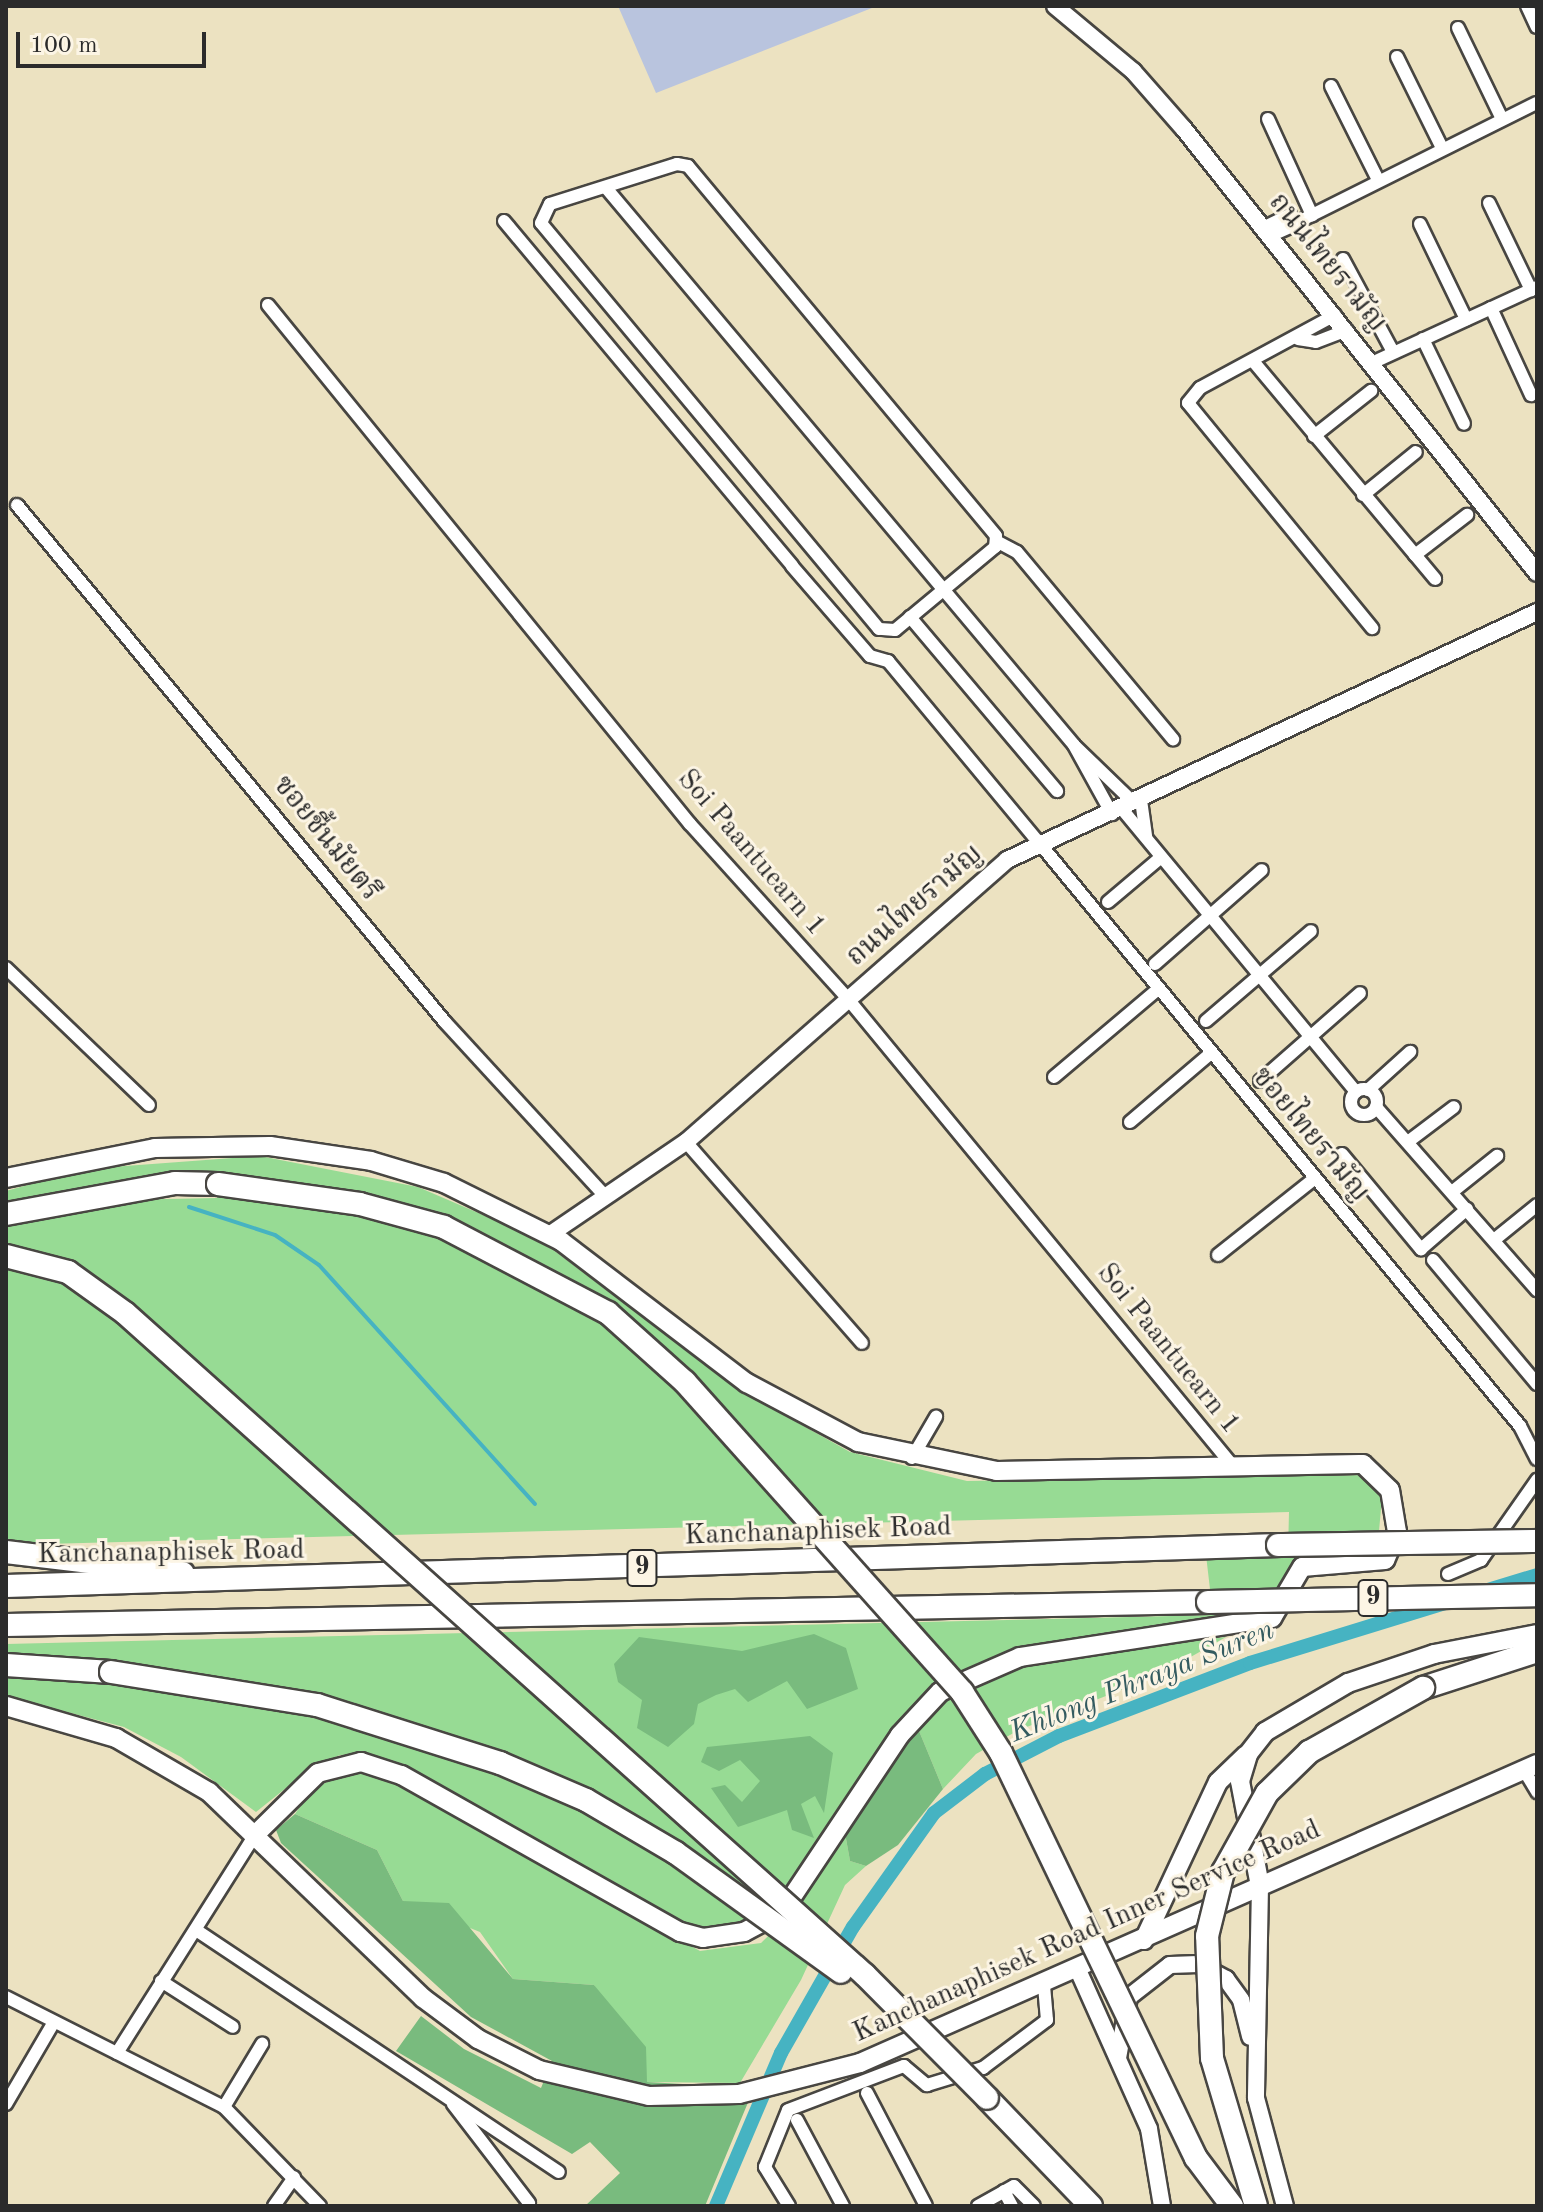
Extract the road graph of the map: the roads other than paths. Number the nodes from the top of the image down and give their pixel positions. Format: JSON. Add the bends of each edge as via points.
{"nodes":[{"id":1,"x":1055,"y":6,"type":"edge"},
{"id":2,"x":1527,"y":6,"type":"edge"},
{"id":3,"x":1537,"y":27,"type":"edge"},
{"id":4,"x":1458,"y":28,"type":"dead end"},
{"id":5,"x":1397,"y":57,"type":"dead end"},
{"id":6,"x":1331,"y":86,"type":"dead end"},
{"id":7,"x":1537,"y":103,"type":"edge"},
{"id":8,"x":1268,"y":119,"type":"dead end"},
{"id":9,"x":1502,"y":119,"type":"junction"},
{"id":10,"x":1442,"y":148,"type":"junction"},
{"id":11,"x":1378,"y":180,"type":"junction"},
{"id":12,"x":607,"y":189,"type":"junction"},
{"id":13,"x":1489,"y":203,"type":"dead end"},
{"id":14,"x":1303,"y":214,"type":"junction"},
{"id":15,"x":504,"y":221,"type":"dead end"},
{"id":16,"x":1420,"y":224,"type":"dead end"},
{"id":17,"x":1268,"y":231,"type":"junction"},
{"id":18,"x":1343,"y":259,"type":"dead end"},
{"id":19,"x":1534,"y":288,"type":"edge"},
{"id":20,"x":268,"y":305,"type":"dead end"},
{"id":21,"x":1491,"y":308,"type":"junction"},
{"id":22,"x":1335,"y":315,"type":"junction"},
{"id":23,"x":1466,"y":319,"type":"junction"},
{"id":24,"x":1347,"y":330,"type":"junction"},
{"id":25,"x":1298,"y":339,"type":"junction"},
{"id":26,"x":1423,"y":339,"type":"junction"},
{"id":27,"x":1393,"y":352,"type":"junction"},
{"id":28,"x":1253,"y":361,"type":"junction"},
{"id":29,"x":1374,"y":362,"type":"junction"},
{"id":30,"x":1371,"y":391,"type":"dead end"},
{"id":31,"x":1531,"y":395,"type":"dead end"},
{"id":32,"x":1464,"y":424,"type":"dead end"},
{"id":33,"x":1314,"y":436,"type":"junction"},
{"id":34,"x":1416,"y":452,"type":"dead end"},
{"id":35,"x":1363,"y":495,"type":"junction"},
{"id":36,"x":17,"y":505,"type":"dead end"},
{"id":37,"x":1467,"y":515,"type":"dead end"},
{"id":38,"x":998,"y":542,"type":"junction"},
{"id":39,"x":1415,"y":555,"type":"junction"},
{"id":40,"x":1537,"y":573,"type":"edge"},
{"id":41,"x":1435,"y":579,"type":"dead end"},
{"id":42,"x":943,"y":589,"type":"junction"},
{"id":43,"x":1537,"y":612,"type":"edge"},
{"id":44,"x":910,"y":617,"type":"junction"},
{"id":45,"x":1372,"y":628,"type":"dead end"},
{"id":46,"x":1173,"y":739,"type":"dead end"},
{"id":47,"x":1074,"y":745,"type":"junction"},
{"id":48,"x":1057,"y":791,"type":"dead end"},
{"id":49,"x":1127,"y":806,"type":"junction"},
{"id":50,"x":1146,"y":837,"type":"junction"},
{"id":51,"x":1041,"y":845,"type":"junction"},
{"id":52,"x":1160,"y":858,"type":"junction"},
{"id":53,"x":1262,"y":870,"type":"dead end"},
{"id":54,"x":1108,"y":902,"type":"dead end"},
{"id":55,"x":1208,"y":918,"type":"junction"},
{"id":56,"x":1311,"y":931,"type":"dead end"},
{"id":57,"x":1155,"y":964,"type":"dead end"},
{"id":58,"x":6,"y":968,"type":"edge"},
{"id":59,"x":1259,"y":978,"type":"junction"},
{"id":60,"x":1158,"y":989,"type":"junction"},
{"id":61,"x":1360,"y":993,"type":"dead end"},
{"id":62,"x":848,"y":999,"type":"junction"},
{"id":63,"x":1206,"y":1021,"type":"dead end"},
{"id":64,"x":1310,"y":1037,"type":"junction"},
{"id":65,"x":1410,"y":1052,"type":"dead end"},
{"id":66,"x":1211,"y":1053,"type":"junction"},
{"id":67,"x":1054,"y":1077,"type":"dead end"},
{"id":68,"x":1260,"y":1081,"type":"dead end"},
{"id":69,"x":1362,"y":1091,"type":"junction"},
{"id":70,"x":149,"y":1105,"type":"dead end"},
{"id":71,"x":1376,"y":1107,"type":"junction"},
{"id":72,"x":1454,"y":1107,"type":"dead end"},
{"id":73,"x":1130,"y":1122,"type":"dead end"},
{"id":74,"x":1409,"y":1141,"type":"junction"},
{"id":75,"x":686,"y":1142,"type":"junction"},
{"id":76,"x":1342,"y":1154,"type":"dead end"},
{"id":77,"x":1497,"y":1156,"type":"dead end"},
{"id":78,"x":6,"y":1178,"type":"edge"},
{"id":79,"x":1315,"y":1178,"type":"junction"},
{"id":80,"x":1452,"y":1192,"type":"junction"},
{"id":81,"x":606,"y":1197,"type":"junction"},
{"id":82,"x":1537,"y":1205,"type":"edge"},
{"id":83,"x":1467,"y":1209,"type":"junction"},
{"id":84,"x":6,"y":1214,"type":"edge"},
{"id":85,"x":549,"y":1235,"type":"junction"},
{"id":86,"x":1494,"y":1240,"type":"junction"},
{"id":87,"x":1218,"y":1255,"type":"dead end"},
{"id":88,"x":6,"y":1256,"type":"edge"},
{"id":89,"x":1433,"y":1260,"type":"dead end"},
{"id":90,"x":1536,"y":1289,"type":"edge"},
{"id":91,"x":862,"y":1343,"type":"dead end"},
{"id":92,"x":1537,"y":1384,"type":"edge"},
{"id":93,"x":936,"y":1417,"type":"dead end"},
{"id":94,"x":1523,"y":1432,"type":"junction"},
{"id":95,"x":1537,"y":1440,"type":"edge"},
{"id":96,"x":912,"y":1458,"type":"junction"},
{"id":97,"x":1537,"y":1459,"type":"edge"},
{"id":98,"x":1232,"y":1465,"type":"junction"},
{"id":99,"x":1537,"y":1480,"type":"edge"},
{"id":100,"x":1537,"y":1541,"type":"edge"},
{"id":101,"x":6,"y":1552,"type":"edge"},
{"id":102,"x":1448,"y":1574,"type":"dead end"},
{"id":103,"x":256,"y":1582,"type":"junction"},
{"id":104,"x":6,"y":1586,"type":"edge"},
{"id":105,"x":1537,"y":1595,"type":"edge"},
{"id":106,"x":6,"y":1625,"type":"edge"},
{"id":107,"x":1537,"y":1634,"type":"edge"},
{"id":108,"x":1537,"y":1651,"type":"edge"},
{"id":109,"x":6,"y":1665,"type":"edge"},
{"id":110,"x":6,"y":1706,"type":"edge"},
{"id":111,"x":1248,"y":1754,"type":"junction"},
{"id":112,"x":1531,"y":1767,"type":"edge"},
{"id":113,"x":1537,"y":1792,"type":"edge"},
{"id":114,"x":255,"y":1835,"type":"junction"},
{"id":115,"x":1260,"y":1886,"type":"junction"},
{"id":116,"x":194,"y":1932,"type":"junction"},
{"id":117,"x":1144,"y":1940,"type":"junction"},
{"id":118,"x":1078,"y":1970,"type":"junction"},
{"id":119,"x":161,"y":1981,"type":"junction"},
{"id":120,"x":1040,"y":1988,"type":"junction"},
{"id":121,"x":6,"y":1997,"type":"edge"},
{"id":122,"x":54,"y":2022,"type":"junction"},
{"id":123,"x":233,"y":2027,"type":"dead end"},
{"id":124,"x":262,"y":2044,"type":"dead end"},
{"id":125,"x":1252,"y":2047,"type":"junction"},
{"id":126,"x":117,"y":2053,"type":"junction"},
{"id":127,"x":1118,"y":2058,"type":"junction"},
{"id":128,"x":867,"y":2093,"type":"dead end"},
{"id":129,"x":987,"y":2098,"type":"junction"},
{"id":130,"x":6,"y":2104,"type":"edge"},
{"id":131,"x":224,"y":2107,"type":"junction"},
{"id":132,"x":455,"y":2107,"type":"junction"},
{"id":133,"x":797,"y":2120,"type":"dead end"},
{"id":134,"x":559,"y":2172,"type":"dead end"},
{"id":135,"x":294,"y":2177,"type":"junction"},
{"id":136,"x":1004,"y":2191,"type":"junction"},
{"id":137,"x":529,"y":2203,"type":"dead end"},
{"id":138,"x":274,"y":2206,"type":"edge"},
{"id":139,"x":320,"y":2206,"type":"edge"},
{"id":140,"x":789,"y":2206,"type":"edge"},
{"id":141,"x":843,"y":2206,"type":"edge"},
{"id":142,"x":926,"y":2206,"type":"edge"},
{"id":143,"x":978,"y":2206,"type":"edge"},
{"id":144,"x":1012,"y":2206,"type":"edge"},
{"id":145,"x":1034,"y":2206,"type":"edge"},
{"id":146,"x":1091,"y":2206,"type":"edge"},
{"id":147,"x":1162,"y":2206,"type":"edge"},
{"id":148,"x":1232,"y":2206,"type":"edge"},
{"id":149,"x":1256,"y":2206,"type":"edge"},
{"id":150,"x":1285,"y":2206,"type":"edge"}],
"edges":[{"from":1,"to":17,"type":"street","name":"ถนนไทยรามัญ","via":[[1133,71]]},
{"from":2,"to":3,"type":"street"},
{"from":4,"to":9,"type":"street"},
{"from":5,"to":10,"type":"street"},
{"from":6,"to":11,"type":"street"},
{"from":7,"to":9,"type":"street"},
{"from":8,"to":14,"type":"street"},
{"from":9,"to":10,"type":"street"},
{"from":10,"to":11,"type":"street"},
{"from":11,"to":14,"type":"street"},
{"from":12,"to":38,"type":"street","via":[[688,166]]},
{"from":12,"to":42,"type":"street"},
{"from":12,"to":44,"type":"street","via":[[550,204],[541,223],[879,629],[895,630]]},
{"from":13,"to":19,"type":"street"},
{"from":14,"to":17,"type":"street"},
{"from":15,"to":51,"type":"street","name":"ซอยไทยรามัญ","via":[[792,566],[870,656],[888,661]]},
{"from":16,"to":23,"type":"street"},
{"from":17,"to":22,"type":"street","name":"ถนนไทยรามัญ"},
{"from":18,"to":27,"type":"street"},
{"from":19,"to":21,"type":"street"},
{"from":20,"to":62,"type":"street","name":"Soi Paantuearn 1","via":[[690,824]]},
{"from":21,"to":23,"type":"street"},
{"from":21,"to":31,"type":"street"},
{"from":22,"to":24,"type":"street","name":"ถนนไทยรามัญ"},
{"from":22,"to":25,"type":"street"},
{"from":23,"to":26,"type":"street"},
{"from":24,"to":25,"type":"street","via":[[1316,342]]},
{"from":24,"to":29,"type":"street","name":"ถนนไทยรามัญ"},
{"from":25,"to":28,"type":"street"},
{"from":26,"to":27,"type":"street"},
{"from":26,"to":32,"type":"street"},
{"from":27,"to":29,"type":"street"},
{"from":28,"to":33,"type":"street"},
{"from":28,"to":45,"type":"street","via":[[1190,394],[1188,403]]},
{"from":29,"to":40,"type":"street","name":"ถนนไทยรามัญ"},
{"from":30,"to":33,"type":"street"},
{"from":33,"to":35,"type":"street"},
{"from":34,"to":35,"type":"street"},
{"from":35,"to":39,"type":"street"},
{"from":36,"to":81,"type":"street","name":"ซอยชื้นมัยตรี","via":[[445,1022]]},
{"from":37,"to":39,"type":"street"},
{"from":38,"to":42,"type":"street"},
{"from":38,"to":46,"type":"street","via":[[1017,552]]},
{"from":39,"to":41,"type":"street"},
{"from":42,"to":44,"type":"street"},
{"from":42,"to":47,"type":"street"},
{"from":43,"to":49,"type":"street","name":"ถนนไทยรามัญ"},
{"from":44,"to":48,"type":"street"},
{"from":47,"to":49,"type":"street"},
{"from":47,"to":49,"type":"street"},
{"from":49,"to":50,"type":"street"},
{"from":49,"to":50,"type":"street"},
{"from":49,"to":51,"type":"street","name":"ถนนไทยรามัญ"},
{"from":50,"to":52,"type":"street"},
{"from":51,"to":60,"type":"street","name":"ซอยไทยรามัญ"},
{"from":51,"to":62,"type":"street","name":"ถนนไทยรามัญ","via":[[1007,860]]},
{"from":52,"to":54,"type":"street"},
{"from":52,"to":55,"type":"street"},
{"from":53,"to":55,"type":"street"},
{"from":55,"to":57,"type":"street"},
{"from":55,"to":59,"type":"street"},
{"from":56,"to":59,"type":"street"},
{"from":58,"to":70,"type":"street"},
{"from":59,"to":63,"type":"street"},
{"from":59,"to":64,"type":"street"},
{"from":60,"to":66,"type":"street","name":"ซอยไทยรามัญ"},
{"from":60,"to":67,"type":"street"},
{"from":61,"to":64,"type":"street"},
{"from":62,"to":75,"type":"street","name":"ถนนไทยรามัญ"},
{"from":62,"to":98,"type":"street","name":"Soi Paantuearn 1"},
{"from":64,"to":68,"type":"street"},
{"from":64,"to":69,"type":"street"},
{"from":65,"to":69,"type":"street"},
{"from":66,"to":73,"type":"street"},
{"from":66,"to":79,"type":"street","name":"ซอยไทยรามัญ"},
{"from":69,"to":71,"type":"street"},
{"from":69,"to":71,"type":"street","via":[[1351,1104],[1358,1114]]},
{"from":71,"to":74,"type":"street"},
{"from":72,"to":74,"type":"street"},
{"from":74,"to":80,"type":"street"},
{"from":75,"to":81,"type":"street","name":"ถนนไทยรามัญ"},
{"from":75,"to":91,"type":"street"},
{"from":76,"to":83,"type":"street","via":[[1421,1249]]},
{"from":77,"to":80,"type":"street"},
{"from":78,"to":85,"type":"main road","via":[[155,1148],[270,1146],[371,1161],[444,1183]]},
{"from":79,"to":87,"type":"street"},
{"from":79,"to":94,"type":"street","name":"ซอยไทยรามัญ"},
{"from":80,"to":83,"type":"street"},
{"from":81,"to":85,"type":"street","name":"ถนนไทยรามัญ"},
{"from":82,"to":86,"type":"street"},
{"from":83,"to":86,"type":"street"},
{"from":84,"to":148,"type":"highway","bridge":true,"via":[[175,1183],[360,1204],[444,1227],[608,1313],[685,1382],[962,1692],[1001,1753],[1196,2158]]},
{"from":85,"to":96,"type":"main road","via":[[747,1383],[858,1442]]},
{"from":86,"to":90,"type":"street"},
{"from":88,"to":129,"type":"highway","bridge":true,"via":[[68,1272],[125,1313],[865,1975]]},
{"from":89,"to":92,"type":"street"},
{"from":93,"to":96,"type":"street"},
{"from":94,"to":95,"type":"street"},
{"from":94,"to":97,"type":"street","name":"ซอยไทยรามัญ"},
{"from":96,"to":98,"type":"main road","via":[[997,1471]]},
{"from":98,"to":114,"type":"main road","via":[[1363,1464],[1378,1471],[1396,1517],[1390,1553],[1376,1564],[1302,1567],[1281,1608],[1258,1624],[1066,1648],[962,1678],[900,1735],[782,1912],[744,1932],[703,1938],[680,1932],[401,1775],[361,1762],[318,1773],[289,1794]]},
{"from":99,"to":102,"type":"street","via":[[1481,1560]]},
{"from":100,"to":103,"type":"highway","name":"Kanchanaphisek Road","number":"9","bridge":true,"via":[[1278,1545]]},
{"from":101,"to":103,"type":"highway"},
{"from":103,"to":104,"type":"highway","name":"Kanchanaphisek Road","number":"9"},
{"from":105,"to":106,"type":"highway","number":"9","bridge":true},
{"from":107,"to":111,"type":"main road","via":[[1434,1654],[1348,1683],[1286,1714]]},
{"from":108,"to":149,"type":"highway","bridge":true,"via":[[1423,1688],[1309,1752],[1267,1793],[1223,1872],[1207,1936],[1212,2058]]},
{"from":109,"to":129,"type":"highway","bridge":true,"via":[[111,1672],[317,1705],[447,1744],[586,1800],[757,1905]]},
{"from":110,"to":114,"type":"main road","name":"Kanchanaphisek Road Inner Service Road","via":[[61,1716],[171,1766]]},
{"from":111,"to":115,"type":"main road","via":[[1241,1806]]},
{"from":111,"to":117,"type":"main road","via":[[1218,1782]]},
{"from":112,"to":113,"type":"street"},
{"from":112,"to":115,"type":"main road","name":"Kanchanaphisek Road Inner Service Road"},
{"from":114,"to":116,"type":"street"},
{"from":114,"to":120,"type":"main road","name":"Kanchanaphisek Road Inner Service Road","via":[[456,2025],[522,2063],[588,2086],[698,2097],[860,2063]]},
{"from":115,"to":117,"type":"main road","name":"Kanchanaphisek Road Inner Service Road"},
{"from":115,"to":125,"type":"street"},
{"from":116,"to":119,"type":"street"},
{"from":116,"to":132,"type":"street"},
{"from":117,"to":118,"type":"main road","name":"Kanchanaphisek Road Inner Service Road"},
{"from":118,"to":120,"type":"main road","name":"Kanchanaphisek Road Inner Service Road"},
{"from":118,"to":127,"type":"street"},
{"from":119,"to":123,"type":"street"},
{"from":119,"to":126,"type":"street"},
{"from":120,"to":140,"type":"street","via":[[1047,2020],[983,2068],[927,2085],[904,2066],[788,2110],[765,2167]]},
{"from":121,"to":122,"type":"street"},
{"from":122,"to":126,"type":"street"},
{"from":122,"to":130,"type":"street"},
{"from":124,"to":131,"type":"street"},
{"from":125,"to":127,"type":"street","via":[[1241,2000],[1226,1979],[1198,1964],[1170,1965],[1129,1997]]},
{"from":125,"to":150,"type":"street","via":[[1266,2151]]},
{"from":126,"to":131,"type":"street"},
{"from":127,"to":147,"type":"street","via":[[1149,2129]]},
{"from":128,"to":142,"type":"street"},
{"from":129,"to":146,"type":"highway"},
{"from":131,"to":135,"type":"street"},
{"from":132,"to":134,"type":"street"},
{"from":132,"to":137,"type":"street"},
{"from":133,"to":141,"type":"street"},
{"from":135,"to":138,"type":"street"},
{"from":135,"to":139,"type":"street"},
{"from":136,"to":143,"type":"street"},
{"from":136,"to":144,"type":"street"},
{"from":136,"to":145,"type":"street","via":[[1014,2186]]}]}
